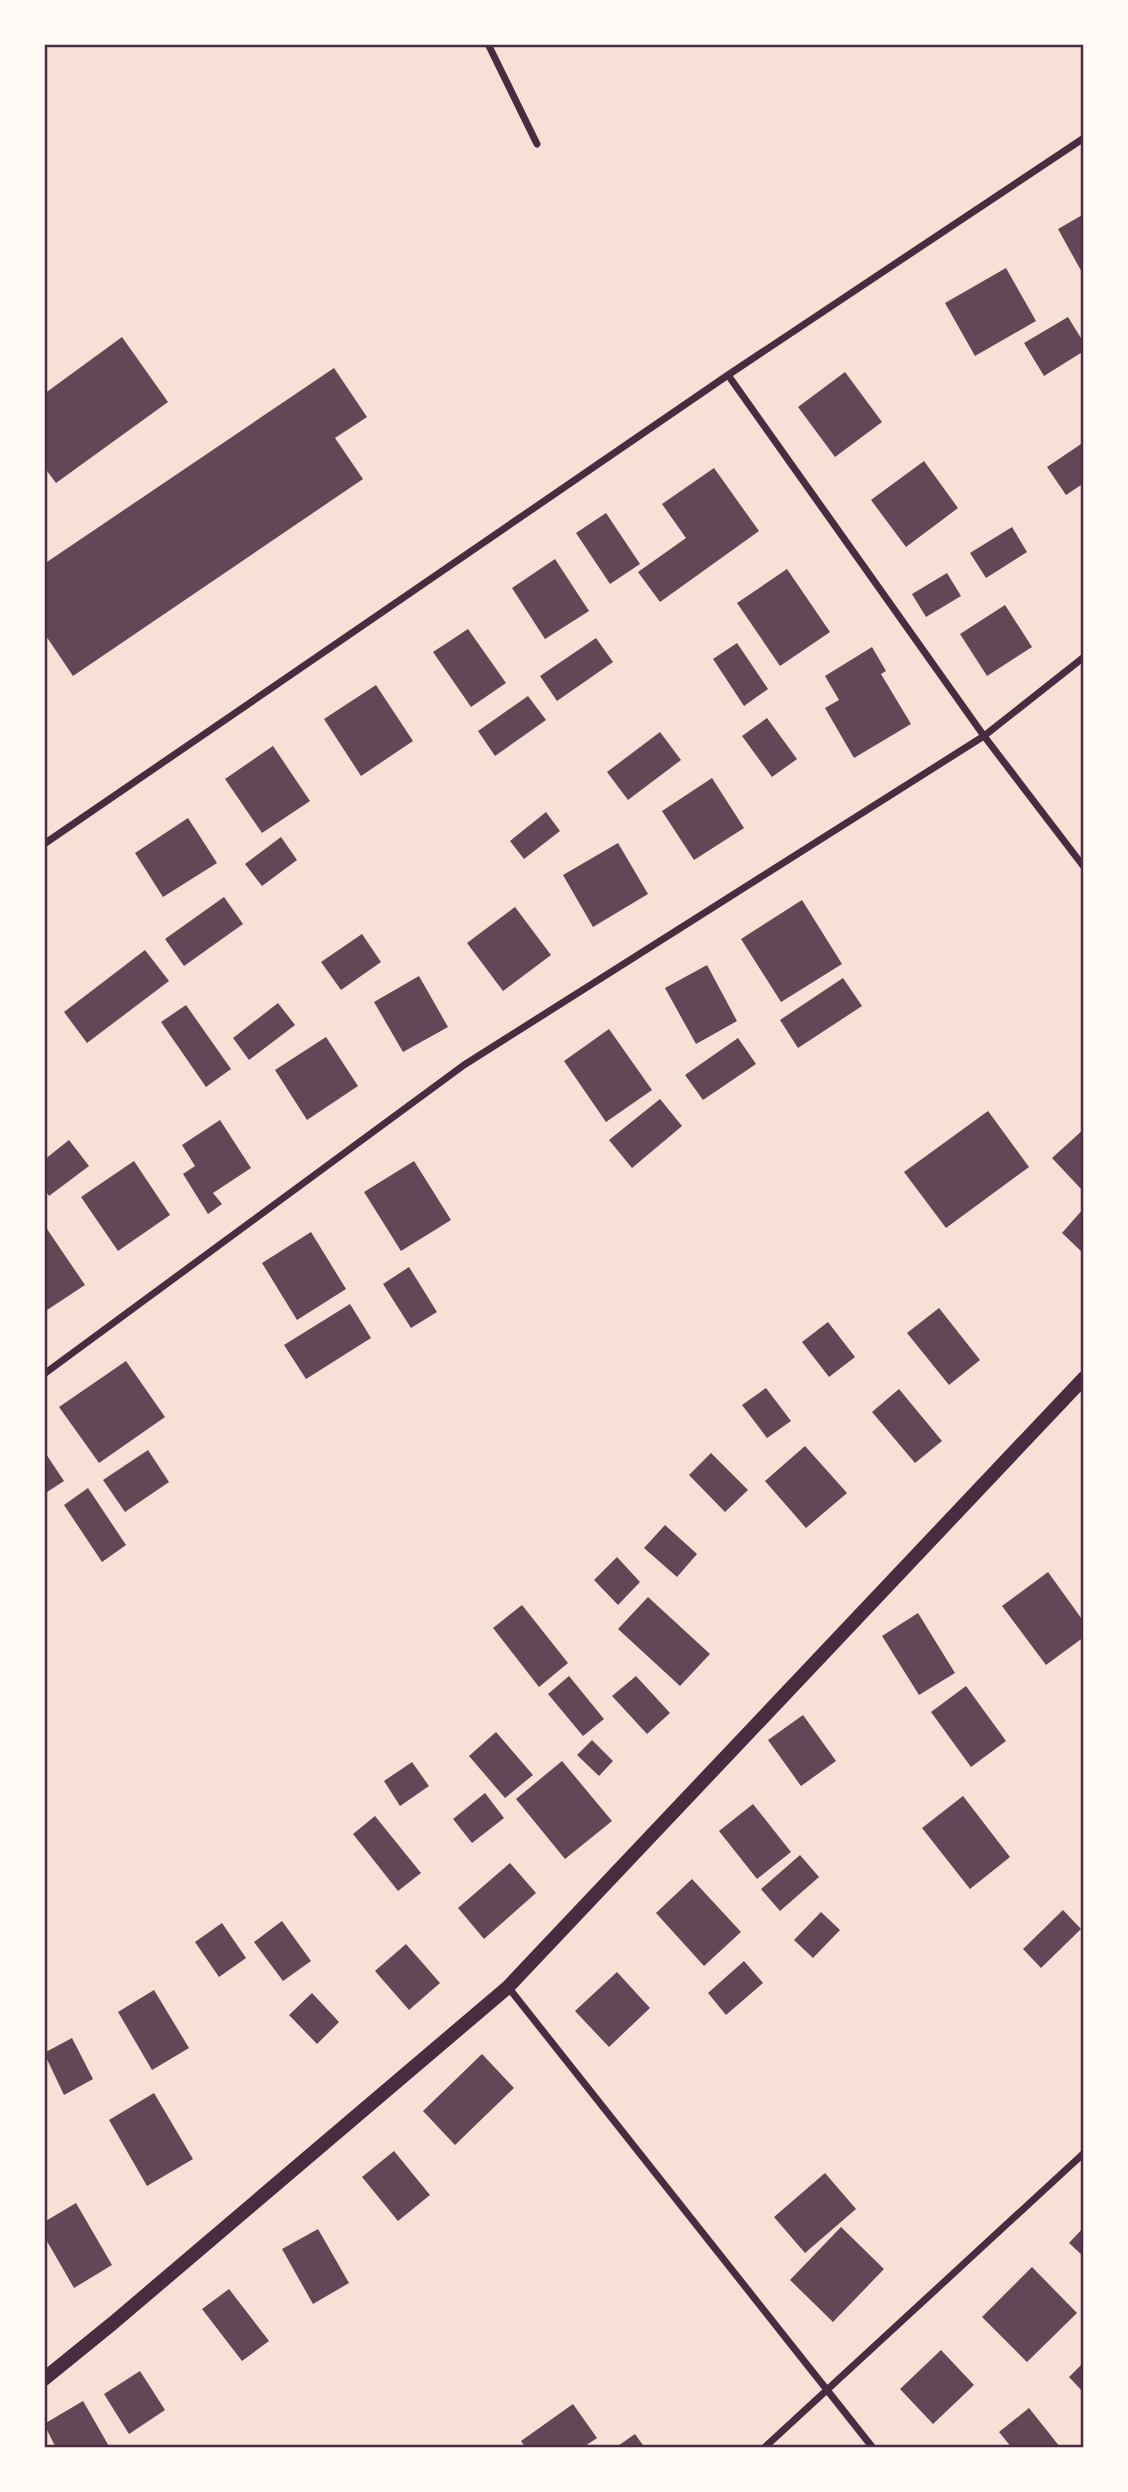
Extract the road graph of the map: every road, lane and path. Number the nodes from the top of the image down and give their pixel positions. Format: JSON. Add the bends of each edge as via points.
{"nodes":[{"id":1,"x":488,"y":44,"type":"edge"},
{"id":2,"x":1084,"y":138,"type":"edge"},
{"id":3,"x":537,"y":144,"type":"dead end"},
{"id":4,"x":728,"y":375,"type":"junction"},
{"id":5,"x":1084,"y":657,"type":"edge"},
{"id":6,"x":984,"y":736,"type":"junction"},
{"id":7,"x":44,"y":844,"type":"edge"},
{"id":8,"x":1084,"y":867,"type":"edge"},
{"id":9,"x":44,"y":1374,"type":"edge"},
{"id":10,"x":1084,"y":1378,"type":"edge"},
{"id":11,"x":508,"y":1987,"type":"junction"},
{"id":12,"x":1084,"y":2153,"type":"edge"},
{"id":13,"x":44,"y":2379,"type":"edge"},
{"id":14,"x":826,"y":2390,"type":"junction"},
{"id":15,"x":764,"y":2448,"type":"edge"},
{"id":16,"x":873,"y":2448,"type":"edge"}],
"edges":[{"from":1,"to":3,"type":"street"},
{"from":2,"to":4,"type":"street"},
{"from":4,"to":6,"type":"street"},
{"from":4,"to":7,"type":"street"},
{"from":5,"to":6,"type":"street"},
{"from":6,"to":8,"type":"street"},
{"from":6,"to":9,"type":"street","via":[[464,1065]]},
{"from":10,"to":11,"type":"main road"},
{"from":11,"to":13,"type":"main road"},
{"from":11,"to":14,"type":"street"},
{"from":12,"to":14,"type":"street"},
{"from":14,"to":15,"type":"street"},
{"from":14,"to":16,"type":"street"}]}
